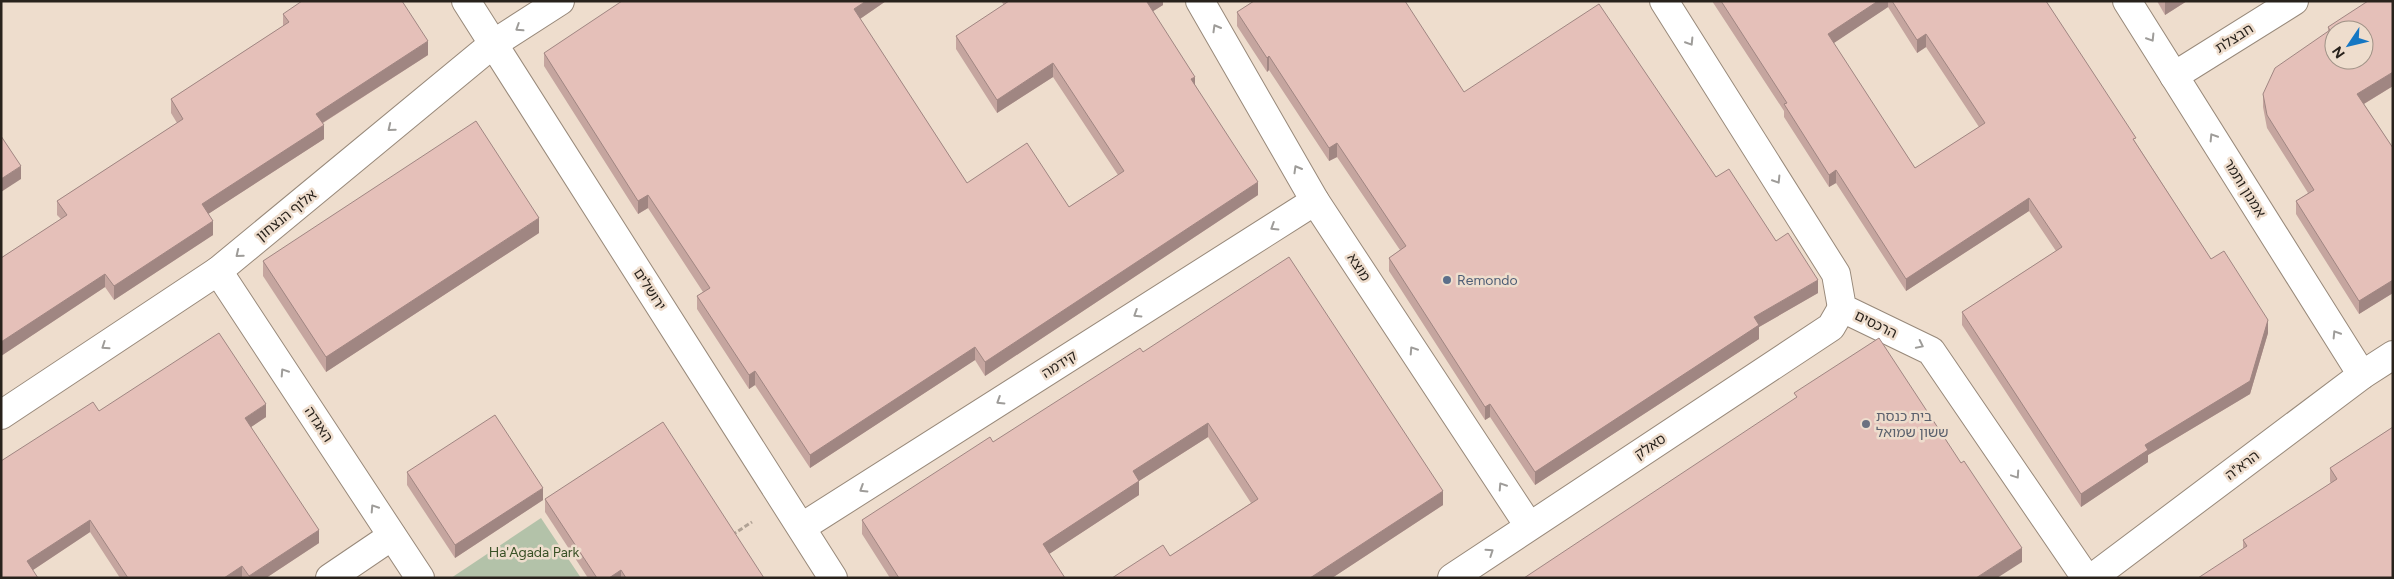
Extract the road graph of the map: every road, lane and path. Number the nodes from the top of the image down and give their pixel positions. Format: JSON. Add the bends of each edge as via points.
{"nodes":[{"id":1,"x":466,"y":1,"type":"edge"},
{"id":2,"x":560,"y":1,"type":"edge"},
{"id":3,"x":1200,"y":1,"type":"edge"},
{"id":4,"x":1664,"y":1,"type":"edge"},
{"id":5,"x":2127,"y":1,"type":"edge"},
{"id":6,"x":2294,"y":1,"type":"edge"},
{"id":7,"x":494,"y":44,"type":"junction"},
{"id":8,"x":2174,"y":76,"type":"junction"},
{"id":9,"x":1315,"y":201,"type":"junction"},
{"id":10,"x":218,"y":271,"type":"junction"},
{"id":11,"x":1842,"y":308,"type":"junction"},
{"id":12,"x":2393,"y":355,"type":"edge"},
{"id":13,"x":2362,"y":375,"type":"junction"},
{"id":14,"x":1,"y":415,"type":"edge"},
{"id":15,"x":752,"y":522,"type":"dead end"},
{"id":16,"x":1529,"y":526,"type":"junction"},
{"id":17,"x":802,"y":528,"type":"junction"},
{"id":18,"x":392,"y":536,"type":"junction"},
{"id":19,"x":730,"y":537,"type":"edge"},
{"id":20,"x":330,"y":578,"type":"edge"},
{"id":21,"x":420,"y":578,"type":"edge"},
{"id":22,"x":833,"y":578,"type":"edge"},
{"id":23,"x":1452,"y":578,"type":"edge"},
{"id":24,"x":2086,"y":578,"type":"edge"},
{"id":25,"x":2092,"y":578,"type":"edge"}],
"edges":[{"from":1,"to":7,"type":"street","name":"ירושלים"},
{"from":2,"to":7,"type":"street","name":"אלוף הנצחון","one_way":true},
{"from":9,"to":3,"type":"street","name":"מוצא","one_way":true},
{"from":4,"to":11,"type":"street","name":"הרכסים","one_way":true,"via":[[1836,274]]},
{"from":5,"to":8,"type":"street","name":"אמנון ותמר","one_way":true},
{"from":6,"to":8,"type":"street","name":"חבצלת"},
{"from":7,"to":10,"type":"street","name":"אלוף הנצחון","one_way":true},
{"from":7,"to":17,"type":"street","name":"ירושלים"},
{"from":13,"to":8,"type":"street","name":"אמנון ותמר","one_way":true},
{"from":16,"to":9,"type":"street","name":"מוצא","one_way":true},
{"from":9,"to":17,"type":"street","name":"קידמה","one_way":true},
{"from":10,"to":14,"type":"street","name":"אלוף הנצחון","one_way":true},
{"from":18,"to":10,"type":"street","name":"האגדה","one_way":true},
{"from":11,"to":16,"type":"street","name":"סאלק","via":[[1831,327]]},
{"from":11,"to":24,"type":"street","name":"הרכסים","one_way":true,"via":[[1931,350]]},
{"from":12,"to":13,"type":"street","name":"הרא\"ה"},
{"from":13,"to":25,"type":"street","name":"הרא\"ה"},
{"from":15,"to":19,"type":"path"},
{"from":23,"to":16,"type":"street","name":"סאלק","one_way":true},
{"from":17,"to":22,"type":"street","name":"ירושלים"},
{"from":18,"to":20,"type":"street"},
{"from":18,"to":21,"type":"street","name":"האגדה"}]}
